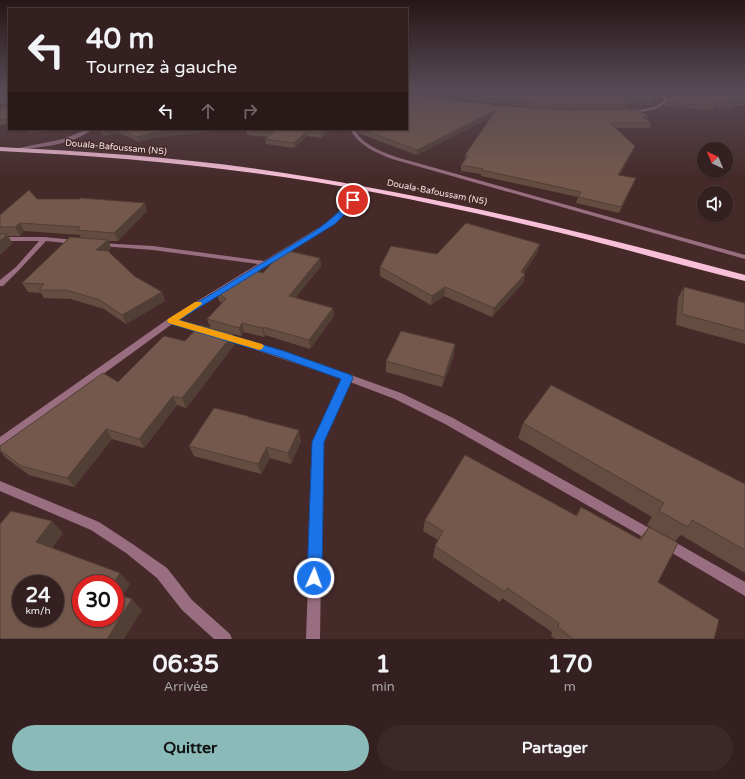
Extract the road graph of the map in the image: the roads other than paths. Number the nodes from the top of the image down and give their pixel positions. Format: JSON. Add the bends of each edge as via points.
{"nodes":[{"id":1,"x":89,"y":130,"type":"edge"},
{"id":2,"x":352,"y":130,"type":"edge"},
{"id":3,"x":0,"y":149,"type":"edge"},
{"id":4,"x":16,"y":149,"type":"junction"},
{"id":5,"x":361,"y":187,"type":"junction"},
{"id":6,"x":0,"y":239,"type":"edge"},
{"id":7,"x":44,"y":239,"type":"junction"},
{"id":8,"x":81,"y":242,"type":"edge"},
{"id":9,"x":96,"y":244,"type":"edge"},
{"id":10,"x":745,"y":257,"type":"edge"},
{"id":11,"x":265,"y":263,"type":"junction"},
{"id":12,"x":745,"y":278,"type":"edge"},
{"id":13,"x":0,"y":284,"type":"edge"},
{"id":14,"x":171,"y":321,"type":"junction"},
{"id":15,"x":348,"y":378,"type":"junction"},
{"id":16,"x":0,"y":443,"type":"edge"},
{"id":17,"x":0,"y":486,"type":"edge"},
{"id":18,"x":745,"y":589,"type":"edge"},
{"id":19,"x":225,"y":639,"type":"edge"},
{"id":20,"x":313,"y":639,"type":"edge"}],
"edges":[{"from":1,"to":4,"type":"street","via":[[65,140]]},
{"from":2,"to":10,"type":"street","via":[[354,136],[364,144],[394,158]]},
{"from":3,"to":4,"type":"highway","name":"Douala-Bafoussam (N5)"},
{"from":4,"to":5,"type":"highway","name":"Douala-Bafoussam (N5)","via":[[160,160]]},
{"from":5,"to":11,"type":"street","via":[[345,210],[332,222]]},
{"from":5,"to":12,"type":"highway","name":"Douala-Bafoussam (N5)","via":[[551,227]]},
{"from":6,"to":7,"type":"street"},
{"from":7,"to":8,"type":"street"},
{"from":7,"to":13,"type":"street"},
{"from":9,"to":11,"type":"street","via":[[153,248]]},
{"from":11,"to":14,"type":"street"},
{"from":14,"to":15,"type":"street","via":[[280,353]]},
{"from":14,"to":16,"type":"street"},
{"from":15,"to":18,"type":"street","via":[[398,396],[449,421]]},
{"from":15,"to":20,"type":"street","via":[[318,442]]},
{"from":17,"to":19,"type":"street","via":[[94,526],[130,549],[162,573],[187,605]]}]}
